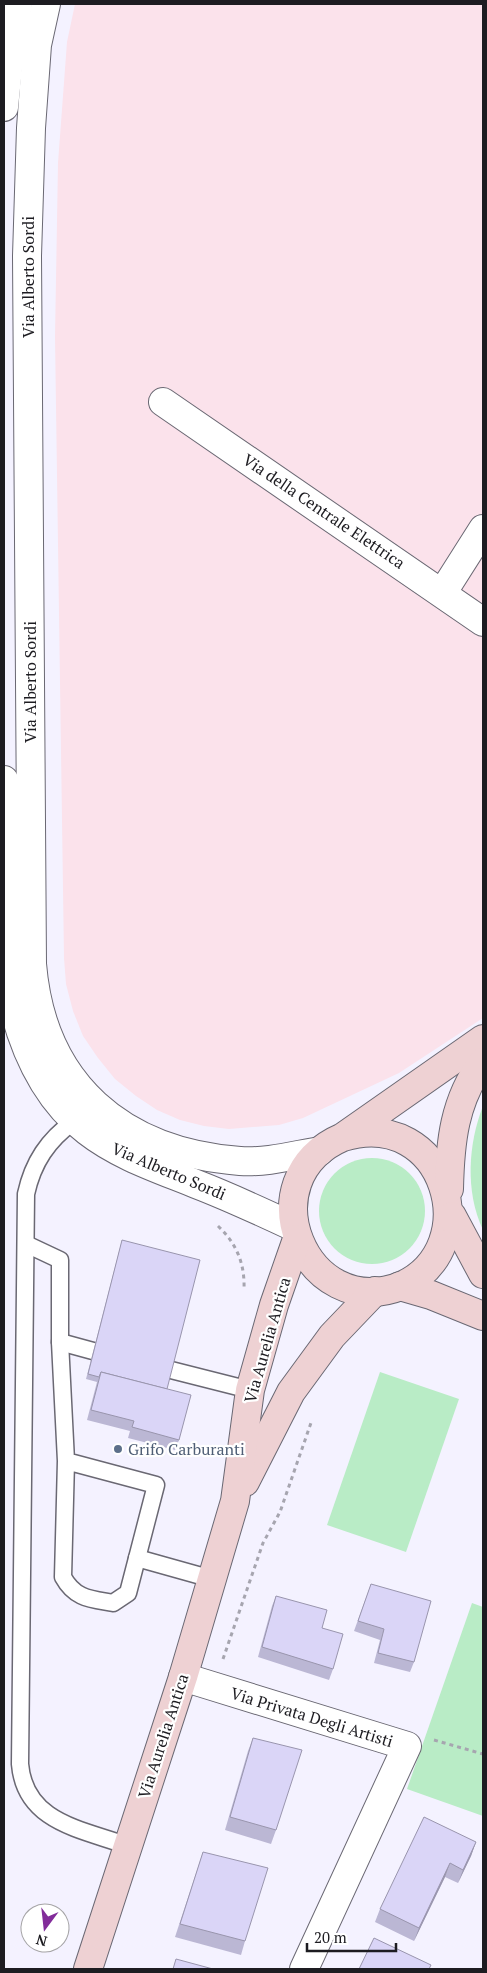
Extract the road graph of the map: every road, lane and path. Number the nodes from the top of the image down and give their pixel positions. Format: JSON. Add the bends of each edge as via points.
{"nodes":[{"id":1,"x":18,"y":4,"type":"edge"},
{"id":2,"x":46,"y":4,"type":"edge"},
{"id":3,"x":4,"y":107,"type":"edge"},
{"id":4,"x":163,"y":402,"type":"dead end"},
{"id":5,"x":483,"y":529,"type":"edge"},
{"id":6,"x":443,"y":592,"type":"junction"},
{"id":7,"x":483,"y":622,"type":"edge"},
{"id":8,"x":4,"y":780,"type":"edge"},
{"id":9,"x":483,"y":1039,"type":"edge"},
{"id":10,"x":483,"y":1062,"type":"edge"},
{"id":11,"x":74,"y":1120,"type":"junction"},
{"id":12,"x":343,"y":1137,"type":"junction"},
{"id":13,"x":320,"y":1151,"type":"junction"},
{"id":14,"x":450,"y":1203,"type":"junction"},
{"id":15,"x":218,"y":1225,"type":"dead end"},
{"id":16,"x":296,"y":1233,"type":"junction"},
{"id":17,"x":26,"y":1244,"type":"junction"},
{"id":18,"x":483,"y":1274,"type":"edge"},
{"id":19,"x":388,"y":1288,"type":"junction"},
{"id":20,"x":244,"y":1290,"type":"dead end"},
{"id":21,"x":483,"y":1316,"type":"edge"},
{"id":22,"x":60,"y":1342,"type":"junction"},
{"id":23,"x":93,"y":1351,"type":"edge"},
{"id":24,"x":171,"y":1370,"type":"edge"},
{"id":25,"x":250,"y":1390,"type":"junction"},
{"id":26,"x":313,"y":1415,"type":"dead end"},
{"id":27,"x":66,"y":1461,"type":"junction"},
{"id":28,"x":235,"y":1501,"type":"junction"},
{"id":29,"x":137,"y":1558,"type":"junction"},
{"id":30,"x":212,"y":1579,"type":"junction"},
{"id":31,"x":221,"y":1664,"type":"dead end"},
{"id":32,"x":183,"y":1676,"type":"junction"},
{"id":33,"x":430,"y":1739,"type":"dead end"},
{"id":34,"x":483,"y":1754,"type":"edge"},
{"id":35,"x":128,"y":1846,"type":"junction"},
{"id":36,"x":88,"y":1969,"type":"edge"},
{"id":37,"x":304,"y":1969,"type":"edge"}],
"edges":[{"from":1,"to":3,"type":"street"},
{"from":2,"to":13,"type":"street","name":"Via Alberto Sordi","via":[[38,45],[31,128],[27,256],[32,964],[40,1016],[61,1064],[76,1085],[114,1122],[186,1151],[242,1161]]},
{"from":4,"to":6,"type":"street","name":"Via della Centrale Elettrica"},
{"from":5,"to":6,"type":"street"},
{"from":6,"to":7,"type":"street","name":"Via della Centrale Elettrica"},
{"from":8,"to":11,"type":"street","name":"Via Alberto Sordi","via":[[5,964],[10,994],[28,1051],[42,1078]]},
{"from":9,"to":12,"type":"main road","name":"Via Aurelia Antica"},
{"from":10,"to":14,"type":"main road","name":"Via Aurelia Antica","via":[[454,1123]]},
{"from":11,"to":16,"type":"street","name":"Via Alberto Sordi","via":[[87,1132],[125,1155],[231,1198]]},
{"from":11,"to":17,"type":"lane","via":[[45,1147],[35,1164],[26,1194]]},
{"from":12,"to":13,"type":"main road","name":"Via Aurelia Antica"},
{"from":12,"to":14,"type":"main road","name":"Via Aurelia Antica","via":[[379,1132],[413,1143],[439,1168]]},
{"from":13,"to":16,"type":"main road","name":"Via Aurelia Antica","via":[[308,1163],[297,1186],[293,1202]]},
{"from":14,"to":18,"type":"main road"},
{"from":14,"to":19,"type":"main road","name":"Via Aurelia Antica","via":[[446,1242],[436,1258],[422,1273]]},
{"from":15,"to":20,"type":"path","via":[[239,1252]]},
{"from":16,"to":19,"type":"main road","name":"Via Aurelia Antica","via":[[310,1261],[328,1277],[350,1288]]},
{"from":16,"to":25,"type":"main road","name":"Via Aurelia Antica"},
{"from":17,"to":22,"type":"lane","via":[[60,1260]]},
{"from":17,"to":35,"type":"lane","via":[[21,1776],[30,1798],[40,1810],[54,1819]]},
{"from":19,"to":21,"type":"main road","via":[[431,1295]]},
{"from":19,"to":28,"type":"main road","name":"Via Aurelia Antica","via":[[332,1336],[291,1392]]},
{"from":22,"to":23,"type":"lane"},
{"from":22,"to":27,"type":"lane"},
{"from":24,"to":25,"type":"lane"},
{"from":25,"to":28,"type":"main road","name":"Via Aurelia Antica"},
{"from":26,"to":31,"type":"path","via":[[280,1512],[263,1543]]},
{"from":27,"to":29,"type":"lane","via":[[156,1485]]},
{"from":27,"to":29,"type":"lane","via":[[63,1577],[70,1589],[84,1597],[113,1603],[120,1601],[128,1593]]},
{"from":28,"to":30,"type":"main road","name":"Via Aurelia Antica"},
{"from":29,"to":30,"type":"lane"},
{"from":30,"to":32,"type":"main road","name":"Via Aurelia Antica"},
{"from":32,"to":35,"type":"main road","name":"Via Aurelia Antica"},
{"from":32,"to":37,"type":"street","name":"Via Privata Degli Artisti","via":[[407,1746]]},
{"from":33,"to":34,"type":"path"},
{"from":35,"to":36,"type":"main road","name":"Via Aurelia Antica"}]}
